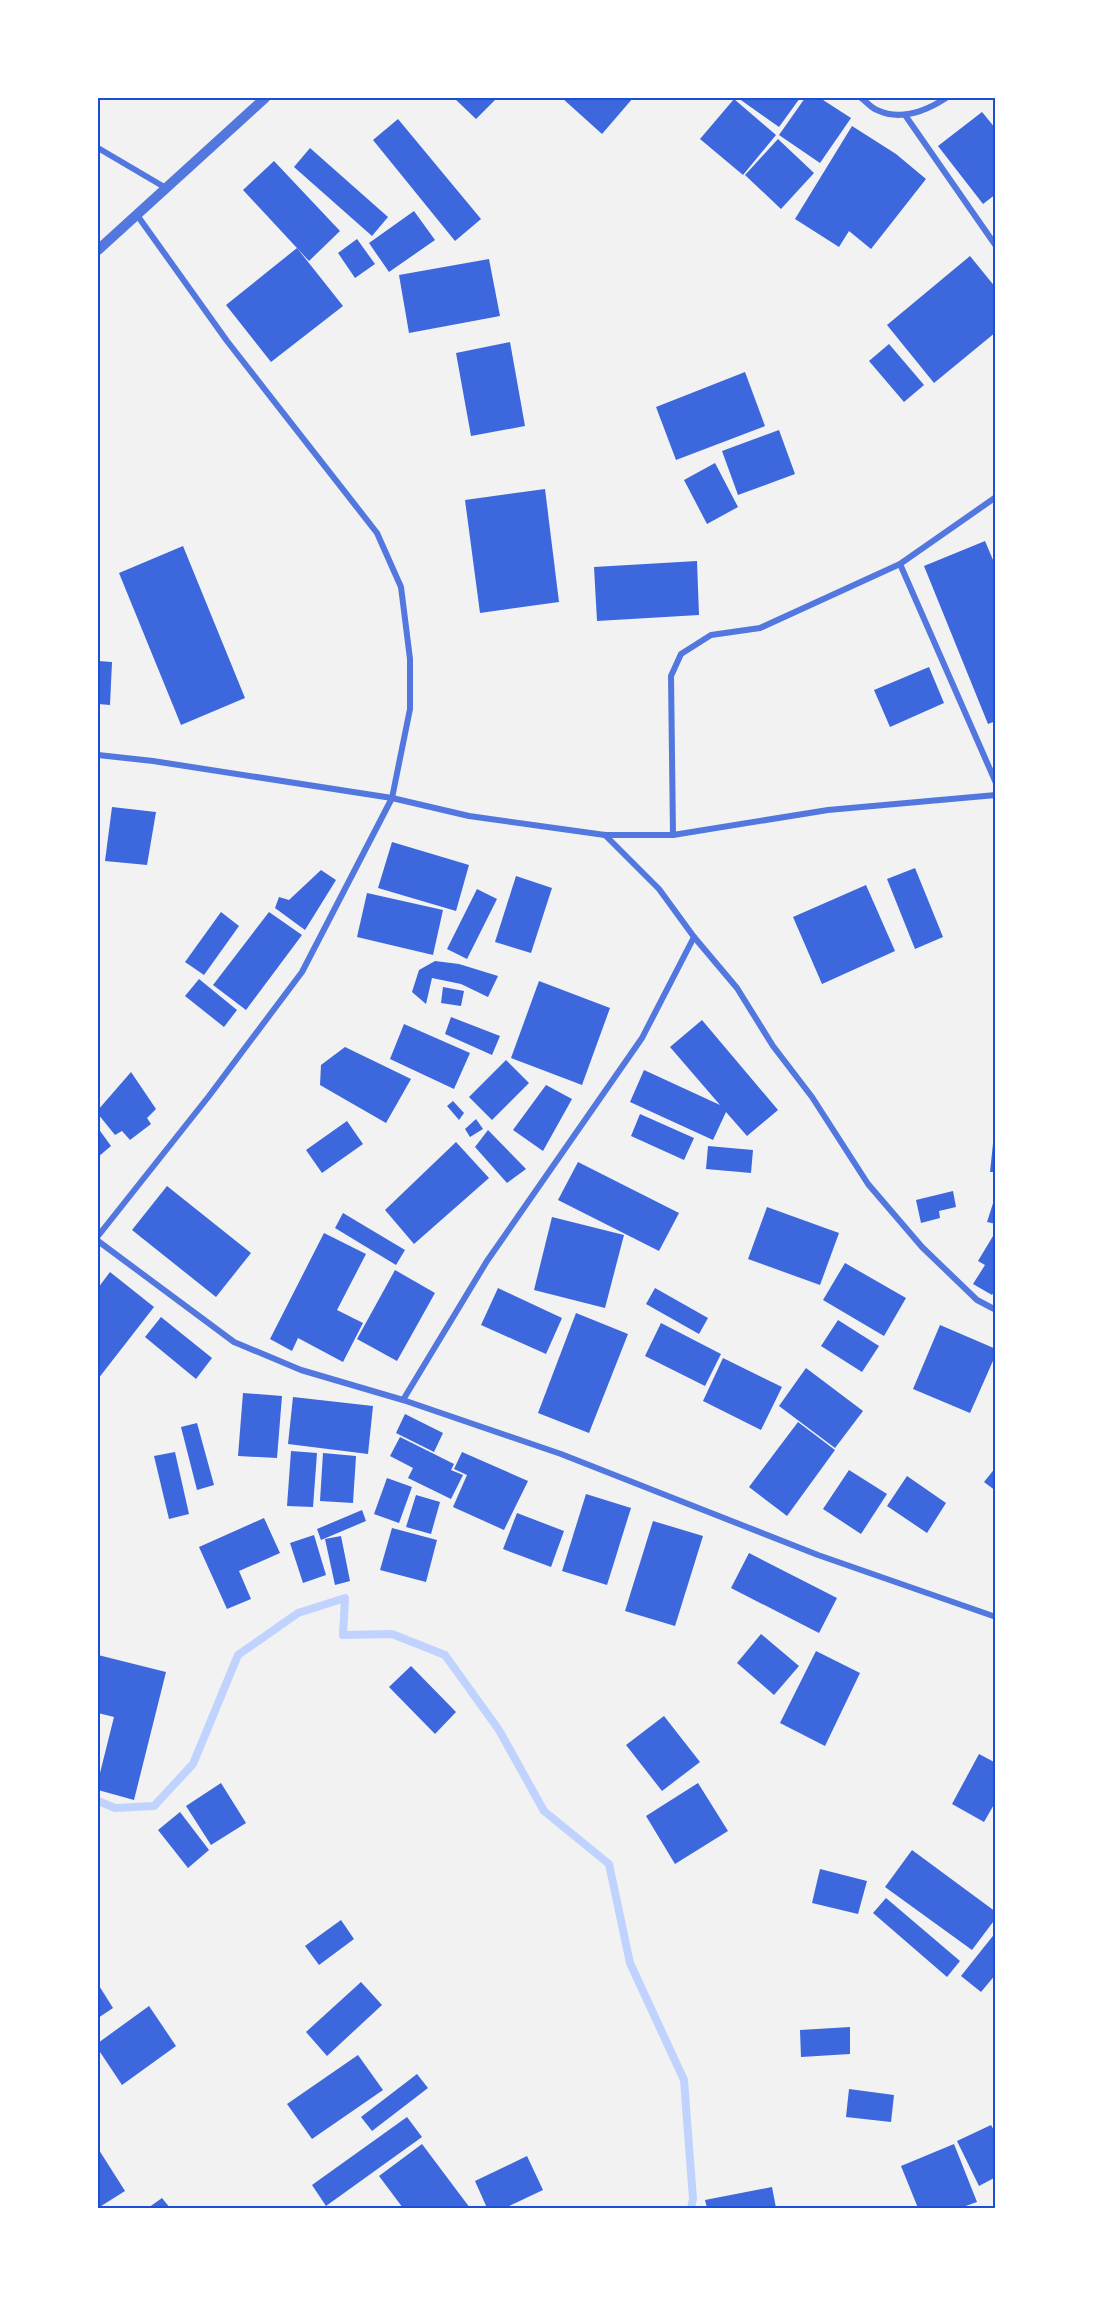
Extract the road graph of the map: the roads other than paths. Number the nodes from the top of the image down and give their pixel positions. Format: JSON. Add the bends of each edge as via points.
{"nodes":[{"id":1,"x":265,"y":98,"type":"edge"},
{"id":2,"x":861,"y":98,"type":"edge"},
{"id":3,"x":946,"y":98,"type":"edge"},
{"id":4,"x":905,"y":115,"type":"junction"},
{"id":5,"x":98,"y":148,"type":"edge"},
{"id":6,"x":166,"y":189,"type":"junction"},
{"id":7,"x":137,"y":215,"type":"junction"},
{"id":8,"x":996,"y":246,"type":"edge"},
{"id":9,"x":98,"y":250,"type":"edge"},
{"id":10,"x":996,"y":497,"type":"edge"},
{"id":11,"x":900,"y":564,"type":"junction"},
{"id":12,"x":98,"y":755,"type":"edge"},
{"id":13,"x":996,"y":783,"type":"edge"},
{"id":14,"x":996,"y":795,"type":"edge"},
{"id":15,"x":392,"y":798,"type":"junction"},
{"id":16,"x":672,"y":835,"type":"junction"},
{"id":17,"x":605,"y":836,"type":"junction"},
{"id":18,"x":694,"y":937,"type":"junction"},
{"id":19,"x":98,"y":1236,"type":"edge"},
{"id":20,"x":98,"y":1241,"type":"edge"},
{"id":21,"x":996,"y":1310,"type":"edge"},
{"id":22,"x":403,"y":1400,"type":"junction"},
{"id":23,"x":996,"y":1617,"type":"edge"}],
"edges":[{"from":1,"to":6,"type":"street"},
{"from":2,"to":4,"type":"street","via":[[877,110]]},
{"from":3,"to":4,"type":"street"},
{"from":4,"to":8,"type":"street"},
{"from":5,"to":6,"type":"street"},
{"from":6,"to":7,"type":"street"},
{"from":7,"to":9,"type":"street"},
{"from":7,"to":15,"type":"street","via":[[227,341],[377,533],[401,587],[411,659],[410,709]]},
{"from":10,"to":11,"type":"street"},
{"from":11,"to":13,"type":"street"},
{"from":11,"to":16,"type":"street","via":[[760,628],[711,635],[681,654],[671,676]]},
{"from":12,"to":15,"type":"street"},
{"from":14,"to":16,"type":"street","via":[[828,810]]},
{"from":15,"to":17,"type":"street","via":[[469,816]]},
{"from":15,"to":19,"type":"street","via":[[302,972]]},
{"from":16,"to":17,"type":"street"},
{"from":17,"to":18,"type":"street","via":[[659,889]]},
{"from":18,"to":21,"type":"street","via":[[737,988],[868,1184],[922,1247],[977,1300]]},
{"from":18,"to":22,"type":"street","via":[[642,1038],[487,1261]]},
{"from":20,"to":22,"type":"street","via":[[234,1342],[301,1370]]},
{"from":22,"to":23,"type":"street","via":[[561,1454],[818,1555]]}]}
